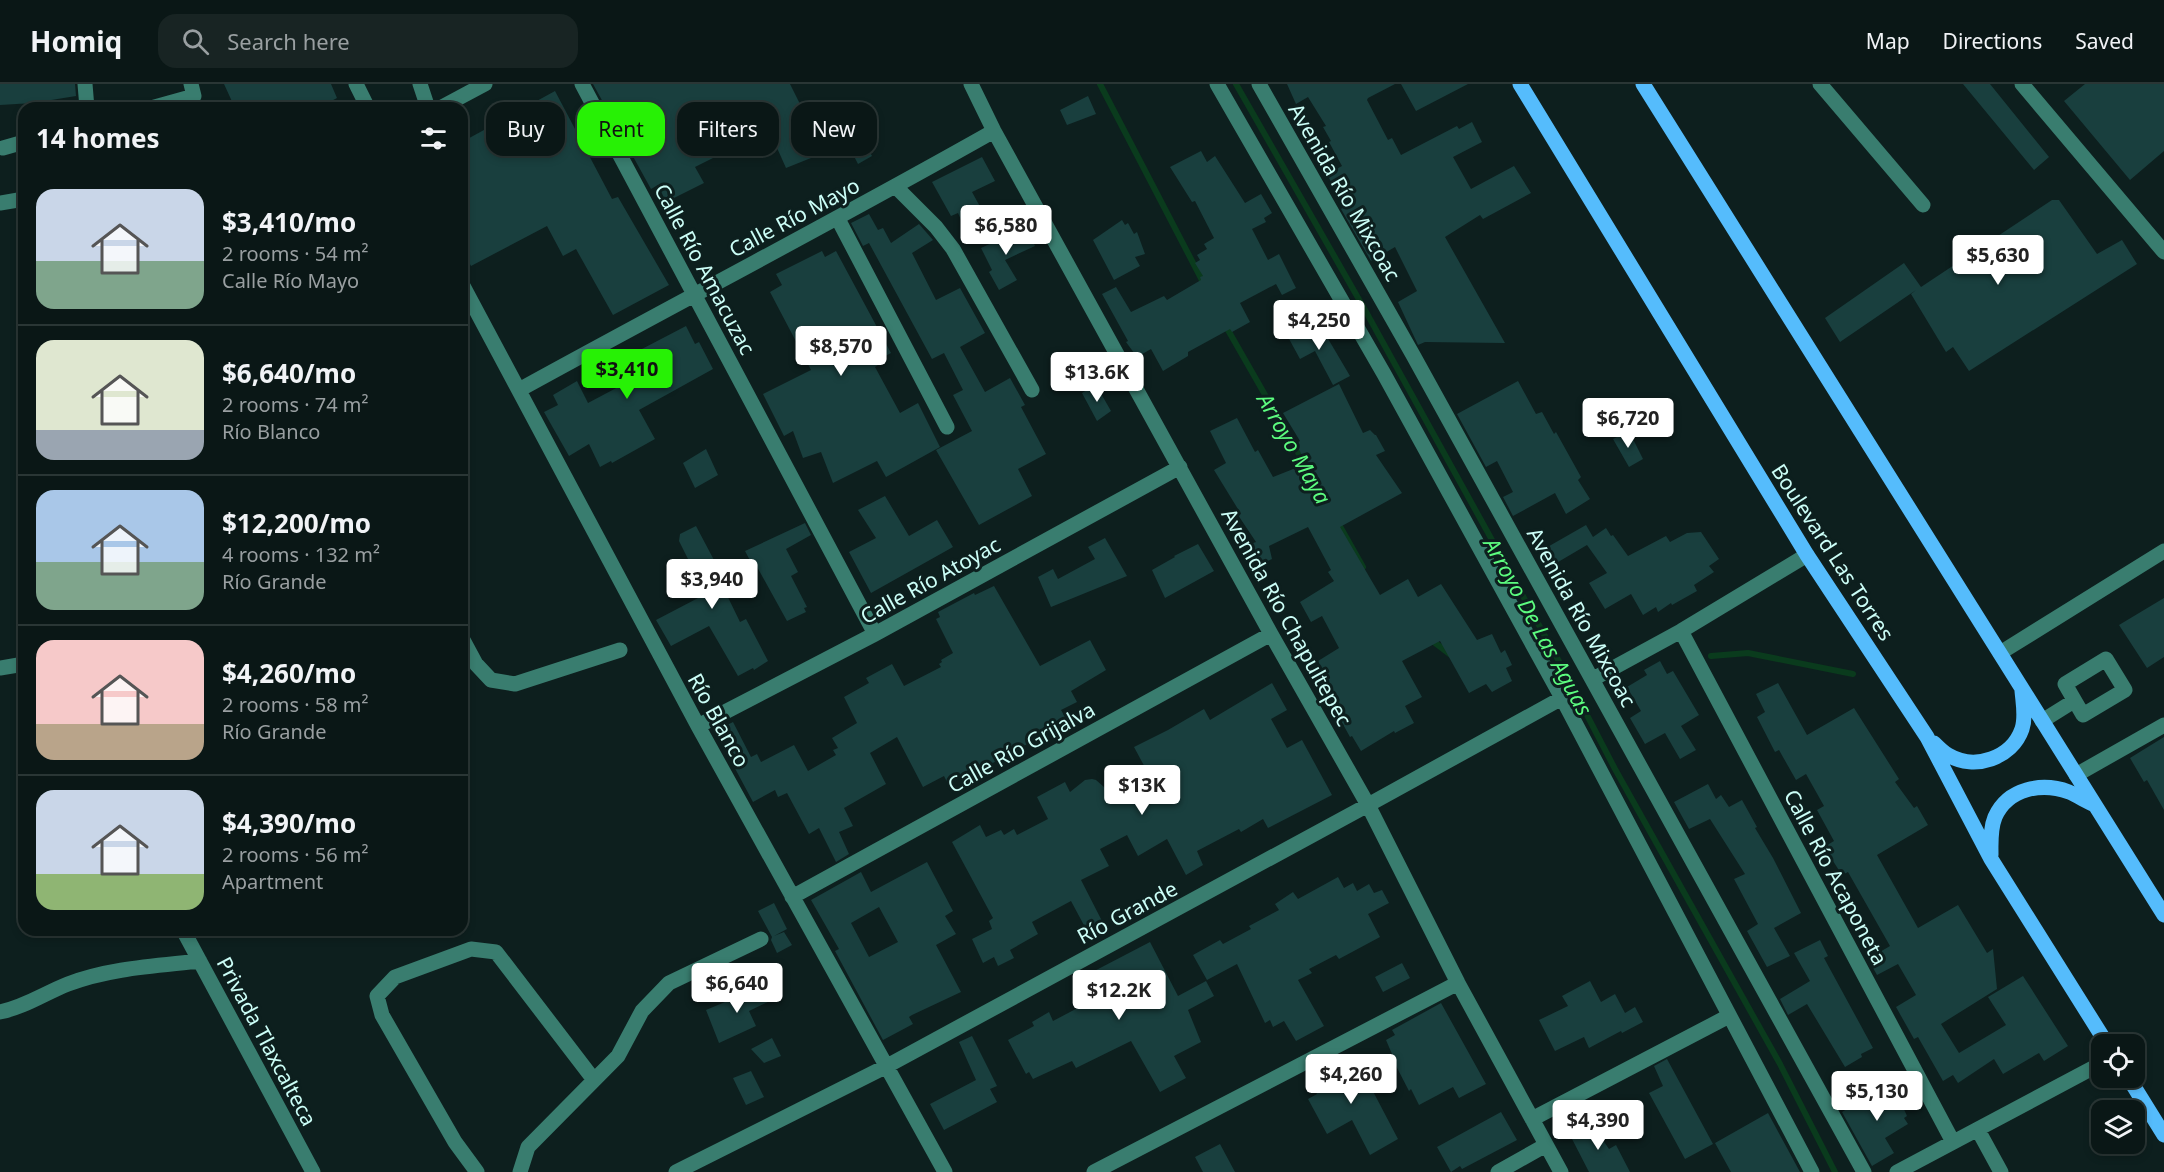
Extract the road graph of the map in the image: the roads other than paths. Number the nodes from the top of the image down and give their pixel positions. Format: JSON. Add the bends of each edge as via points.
{"nodes":[{"id":1,"x":85,"y":84,"type":"edge"},
{"id":2,"x":191,"y":84,"type":"edge"},
{"id":3,"x":356,"y":84,"type":"edge"},
{"id":4,"x":420,"y":84,"type":"edge"},
{"id":5,"x":485,"y":84,"type":"edge"},
{"id":6,"x":582,"y":84,"type":"edge"},
{"id":7,"x":971,"y":84,"type":"edge"},
{"id":8,"x":1217,"y":84,"type":"edge"},
{"id":9,"x":1259,"y":84,"type":"edge"},
{"id":10,"x":1520,"y":84,"type":"edge"},
{"id":11,"x":1643,"y":84,"type":"edge"},
{"id":12,"x":1820,"y":84,"type":"edge"},
{"id":13,"x":2022,"y":84,"type":"edge"},
{"id":14,"x":86,"y":102,"type":"edge"},
{"id":15,"x":172,"y":102,"type":"edge"},
{"id":16,"x":365,"y":102,"type":"edge"},
{"id":17,"x":426,"y":102,"type":"edge"},
{"id":18,"x":451,"y":102,"type":"edge"},
{"id":19,"x":994,"y":131,"type":"junction"},
{"id":20,"x":18,"y":144,"type":"edge"},
{"id":21,"x":3,"y":148,"type":"dead end"},
{"id":22,"x":896,"y":187,"type":"junction"},
{"id":23,"x":18,"y":200,"type":"edge"},
{"id":24,"x":0,"y":203,"type":"edge"},
{"id":25,"x":1923,"y":205,"type":"dead end"},
{"id":26,"x":838,"y":219,"type":"junction"},
{"id":27,"x":2164,"y":252,"type":"edge"},
{"id":28,"x":695,"y":293,"type":"junction"},
{"id":29,"x":468,"y":295,"type":"edge"},
{"id":30,"x":519,"y":390,"type":"junction"},
{"id":31,"x":1032,"y":390,"type":"dead end"},
{"id":32,"x":947,"y":427,"type":"dead end"},
{"id":33,"x":1180,"y":467,"type":"junction"},
{"id":34,"x":2164,"y":551,"type":"edge"},
{"id":35,"x":1807,"y":555,"type":"junction"},
{"id":36,"x":1681,"y":632,"type":"junction"},
{"id":37,"x":875,"y":634,"type":"junction"},
{"id":38,"x":1271,"y":634,"type":"junction"},
{"id":39,"x":468,"y":649,"type":"edge"},
{"id":40,"x":620,"y":650,"type":"dead end"},
{"id":41,"x":2000,"y":652,"type":"junction"},
{"id":42,"x":18,"y":665,"type":"edge"},
{"id":43,"x":0,"y":668,"type":"edge"},
{"id":44,"x":1593,"y":679,"type":"junction"},
{"id":45,"x":2022,"y":689,"type":"junction"},
{"id":46,"x":1562,"y":698,"type":"junction"},
{"id":47,"x":2074,"y":701,"type":"dead end"},
{"id":48,"x":2042,"y":721,"type":"junction"},
{"id":49,"x":2164,"y":725,"type":"edge"},
{"id":50,"x":698,"y":726,"type":"junction"},
{"id":51,"x":1927,"y":736,"type":"junction"},
{"id":52,"x":2076,"y":775,"type":"junction"},
{"id":53,"x":1368,"y":805,"type":"junction"},
{"id":54,"x":2095,"y":805,"type":"junction"},
{"id":55,"x":1991,"y":859,"type":"junction"},
{"id":56,"x":792,"y":897,"type":"junction"},
{"id":57,"x":2163,"y":911,"type":"edge"},
{"id":58,"x":186,"y":936,"type":"edge"},
{"id":59,"x":761,"y":939,"type":"dead end"},
{"id":60,"x":200,"y":962,"type":"junction"},
{"id":61,"x":1458,"y":983,"type":"junction"},
{"id":62,"x":0,"y":1012,"type":"edge"},
{"id":63,"x":1729,"y":1016,"type":"junction"},
{"id":64,"x":2101,"y":1034,"type":"edge"},
{"id":65,"x":887,"y":1066,"type":"junction"},
{"id":66,"x":2091,"y":1069,"type":"edge"},
{"id":67,"x":594,"y":1080,"type":"junction"},
{"id":68,"x":2135,"y":1088,"type":"edge"},
{"id":69,"x":1532,"y":1119,"type":"junction"},
{"id":70,"x":1978,"y":1130,"type":"junction"},
{"id":71,"x":2164,"y":1135,"type":"edge"},
{"id":72,"x":1953,"y":1142,"type":"junction"},
{"id":73,"x":1546,"y":1145,"type":"junction"},
{"id":74,"x":313,"y":1172,"type":"edge"},
{"id":75,"x":477,"y":1172,"type":"edge"},
{"id":76,"x":520,"y":1172,"type":"edge"},
{"id":77,"x":676,"y":1172,"type":"edge"},
{"id":78,"x":945,"y":1172,"type":"edge"},
{"id":79,"x":1094,"y":1172,"type":"edge"},
{"id":80,"x":1498,"y":1172,"type":"edge"},
{"id":81,"x":1561,"y":1172,"type":"edge"},
{"id":82,"x":1812,"y":1172,"type":"edge"},
{"id":83,"x":1864,"y":1172,"type":"edge"},
{"id":84,"x":1897,"y":1172,"type":"edge"},
{"id":85,"x":2001,"y":1172,"type":"edge"}],
"edges":[{"from":1,"to":14,"type":"street"},
{"from":2,"to":15,"type":"street","via":[[194,96]]},
{"from":3,"to":16,"type":"street"},
{"from":4,"to":17,"type":"street"},
{"from":5,"to":18,"type":"street"},
{"from":6,"to":28,"type":"street","name":"Calle Río Amacuzac"},
{"from":7,"to":19,"type":"street","name":"Avenida Río Chapultepec"},
{"from":8,"to":46,"type":"street","via":[[1384,374]]},
{"from":9,"to":44,"type":"street","name":"Avenida Río Mixcoac"},
{"from":10,"to":35,"type":"main road","name":"Boulevard Las Torres"},
{"from":11,"to":41,"type":"main road"},
{"from":12,"to":25,"type":"street"},
{"from":13,"to":27,"type":"street"},
{"from":19,"to":22,"type":"street","name":"Calle Río Mayo"},
{"from":19,"to":33,"type":"street","name":"Avenida Río Chapultepec"},
{"from":20,"to":21,"type":"street"},
{"from":22,"to":26,"type":"street","name":"Calle Río Mayo"},
{"from":22,"to":31,"type":"street","via":[[953,249]]},
{"from":23,"to":24,"type":"street"},
{"from":26,"to":28,"type":"street","name":"Calle Río Mayo"},
{"from":26,"to":32,"type":"street"},
{"from":28,"to":30,"type":"street","name":"Calle Río Mayo"},
{"from":28,"to":37,"type":"street","name":"Calle Río Amacuzac"},
{"from":29,"to":30,"type":"street","name":"Río Blanco"},
{"from":30,"to":50,"type":"street","name":"Río Blanco"},
{"from":33,"to":37,"type":"street","name":"Calle Río Atoyac"},
{"from":33,"to":38,"type":"street","name":"Avenida Río Chapultepec"},
{"from":34,"to":41,"type":"street"},
{"from":35,"to":36,"type":"street"},
{"from":35,"to":51,"type":"main road","name":"Boulevard Las Torres"},
{"from":36,"to":44,"type":"street"},
{"from":36,"to":72,"type":"street","name":"Calle Río Acaponeta"},
{"from":37,"to":50,"type":"street","name":"Calle Río Atoyac"},
{"from":38,"to":53,"type":"street","name":"Avenida Río Chapultepec"},
{"from":38,"to":56,"type":"street","name":"Calle Río Grijalva"},
{"from":39,"to":40,"type":"street","via":[[491,680],[515,684]]},
{"from":41,"to":45,"type":"main road"},
{"from":42,"to":43,"type":"street"},
{"from":44,"to":83,"type":"street","name":"Avenida Río Mixcoac"},
{"from":45,"to":48,"type":"main road"},
{"from":45,"to":51,"type":"main road","via":[[2023,728],[2004,754],[1968,762],[1947,755]]},
{"from":46,"to":53,"type":"street","name":"Río Grande"},
{"from":46,"to":63,"type":"street"},
{"from":47,"to":48,"type":"street"},
{"from":48,"to":52,"type":"main road"},
{"from":49,"to":52,"type":"street"},
{"from":50,"to":56,"type":"street","name":"Río Blanco"},
{"from":51,"to":55,"type":"main road","name":"Boulevard Las Torres"},
{"from":52,"to":54,"type":"main road"},
{"from":53,"to":61,"type":"street","name":"Avenida Río Chapultepec"},
{"from":53,"to":65,"type":"street","name":"Río Grande"},
{"from":54,"to":55,"type":"main road","via":[[2050,788],[2023,790],[2013,795],[1995,818]]},
{"from":54,"to":57,"type":"main road"},
{"from":55,"to":64,"type":"main road","name":"Boulevard Las Torres"},
{"from":56,"to":65,"type":"street","name":"Río Blanco"},
{"from":58,"to":60,"type":"street","name":"Privada Tlaxcalteca"},
{"from":59,"to":67,"type":"street","via":[[669,983],[642,1011],[618,1056]]},
{"from":60,"to":62,"type":"street","via":[[113,971],[68,984]]},
{"from":60,"to":74,"type":"street","name":"Privada Tlaxcalteca"},
{"from":61,"to":69,"type":"street","name":"Avenida Río Chapultepec"},
{"from":61,"to":79,"type":"street"},
{"from":63,"to":69,"type":"street"},
{"from":63,"to":82,"type":"street"},
{"from":65,"to":77,"type":"street","name":"Río Grande"},
{"from":65,"to":78,"type":"street","name":"Río Blanco"},
{"from":66,"to":70,"type":"street"},
{"from":67,"to":75,"type":"street","via":[[496,952],[471,949],[395,977],[377,996],[382,1015],[455,1142]]},
{"from":67,"to":76,"type":"street","via":[[528,1147]]},
{"from":68,"to":71,"type":"main road"},
{"from":69,"to":73,"type":"street","name":"Avenida Río Chapultepec"},
{"from":70,"to":72,"type":"street"},
{"from":70,"to":85,"type":"street"},
{"from":72,"to":84,"type":"street"},
{"from":73,"to":80,"type":"street"},
{"from":73,"to":81,"type":"street","name":"Avenida Río Chapultepec"}]}
